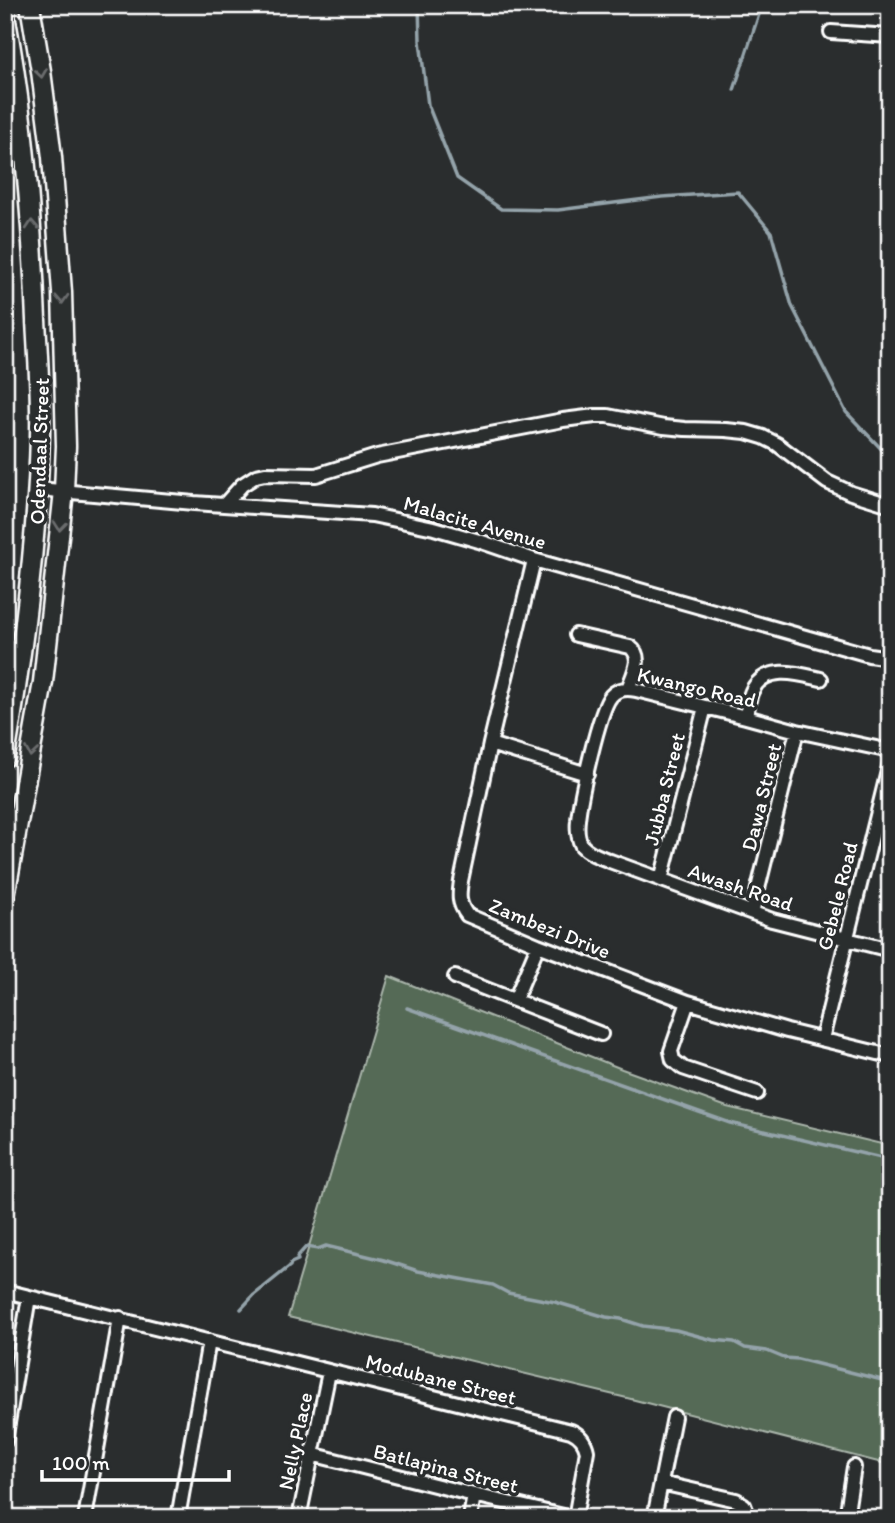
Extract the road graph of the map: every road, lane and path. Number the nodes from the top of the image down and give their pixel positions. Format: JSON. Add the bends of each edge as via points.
{"nodes":[{"id":1,"x":30,"y":5,"type":"edge"},
{"id":2,"x":5,"y":15,"type":"edge"},
{"id":3,"x":831,"y":32,"type":"dead end"},
{"id":4,"x":890,"y":36,"type":"edge"},
{"id":5,"x":38,"y":489,"type":"junction"},
{"id":6,"x":64,"y":491,"type":"junction"},
{"id":7,"x":224,"y":505,"type":"junction"},
{"id":8,"x":890,"y":505,"type":"edge"},
{"id":9,"x":534,"y":559,"type":"junction"},
{"id":10,"x":576,"y":635,"type":"dead end"},
{"id":11,"x":890,"y":658,"type":"edge"},
{"id":12,"x":821,"y":679,"type":"dead end"},
{"id":13,"x":628,"y":688,"type":"junction"},
{"id":14,"x":705,"y":707,"type":"junction"},
{"id":15,"x":746,"y":717,"type":"junction"},
{"id":16,"x":797,"y":731,"type":"junction"},
{"id":17,"x":490,"y":744,"type":"junction"},
{"id":18,"x":890,"y":751,"type":"edge"},
{"id":19,"x":5,"y":757,"type":"edge"},
{"id":20,"x":890,"y":762,"type":"edge"},
{"id":21,"x":587,"y":774,"type":"junction"},
{"id":22,"x":584,"y":848,"type":"joint"},
{"id":23,"x":661,"y":880,"type":"junction"},
{"id":24,"x":5,"y":896,"type":"edge"},
{"id":25,"x":752,"y":913,"type":"junction"},
{"id":26,"x":846,"y":940,"type":"junction"},
{"id":27,"x":538,"y":945,"type":"junction"},
{"id":28,"x":890,"y":950,"type":"edge"},
{"id":29,"x":455,"y":977,"type":"dead end"},
{"id":30,"x":515,"y":1000,"type":"junction"},
{"id":31,"x":688,"y":1002,"type":"junction"},
{"id":32,"x":601,"y":1034,"type":"dead end"},
{"id":33,"x":822,"y":1039,"type":"junction"},
{"id":34,"x":890,"y":1056,"type":"edge"},
{"id":35,"x":757,"y":1093,"type":"dead end"},
{"id":36,"x":5,"y":1291,"type":"edge"},
{"id":37,"x":29,"y":1297,"type":"junction"},
{"id":38,"x":120,"y":1318,"type":"junction"},
{"id":39,"x":209,"y":1341,"type":"junction"},
{"id":40,"x":329,"y":1372,"type":"junction"},
{"id":41,"x":674,"y":1417,"type":"dead end"},
{"id":42,"x":5,"y":1441,"type":"edge"},
{"id":43,"x":311,"y":1454,"type":"junction"},
{"id":44,"x":854,"y":1467,"type":"dead end"},
{"id":45,"x":662,"y":1483,"type":"junction"},
{"id":46,"x":474,"y":1495,"type":"junction"},
{"id":47,"x":85,"y":1518,"type":"edge"},
{"id":48,"x":178,"y":1518,"type":"edge"},
{"id":49,"x":299,"y":1518,"type":"edge"},
{"id":50,"x":470,"y":1518,"type":"edge"},
{"id":51,"x":573,"y":1518,"type":"edge"},
{"id":52,"x":654,"y":1518,"type":"edge"},
{"id":53,"x":750,"y":1518,"type":"edge"},
{"id":54,"x":846,"y":1518,"type":"edge"}],
"edges":[{"from":1,"to":6,"type":"street","name":"Odendaal Street","one_way":true,"via":[[52,157],[62,292]]},
{"from":5,"to":2,"type":"street","name":"Odendaal Street","one_way":true,"via":[[32,223]]},
{"from":3,"to":4,"type":"street"},
{"from":5,"to":6,"type":"street","name":"Malacite Avenue"},
{"from":5,"to":19,"type":"street","name":"Odendaal Street","via":[[19,673]]},
{"from":6,"to":7,"type":"street","name":"Malacite Avenue"},
{"from":6,"to":24,"type":"street","name":"Odendaal Street","one_way":true,"via":[[43,682]]},
{"from":7,"to":8,"type":"street","via":[[256,476],[316,475],[370,457],[563,420],[608,416],[664,428],[726,430],[763,437],[827,482]]},
{"from":7,"to":9,"type":"street","name":"Malacite Avenue","via":[[372,515]]},
{"from":9,"to":11,"type":"street","name":"Malacite Avenue"},
{"from":9,"to":17,"type":"street","name":"Zambezi Drive"},
{"from":10,"to":13,"type":"street","via":[[636,652]]},
{"from":12,"to":15,"type":"street","via":[[784,671],[764,679],[751,692]]},
{"from":13,"to":14,"type":"street","name":"Kwango Road"},
{"from":13,"to":21,"type":"street","name":"Kwango Road","via":[[612,694],[604,709]]},
{"from":14,"to":15,"type":"street","name":"Kwango Road"},
{"from":14,"to":23,"type":"street","name":"Jubba Street"},
{"from":15,"to":16,"type":"street","name":"Kwango Road"},
{"from":16,"to":18,"type":"street","name":"Kwango Road"},
{"from":16,"to":25,"type":"street","name":"Dawa Street"},
{"from":17,"to":21,"type":"street"},
{"from":17,"to":27,"type":"street","name":"Zambezi Drive","via":[[461,881],[460,906],[467,915]]},
{"from":20,"to":26,"type":"street","name":"Gebele Road"},
{"from":21,"to":22,"type":"street","name":"Kwango Road","via":[[577,821]]},
{"from":22,"to":23,"type":"street","name":"Awash Road"},
{"from":23,"to":25,"type":"street","name":"Awash Road"},
{"from":25,"to":26,"type":"street","name":"Awash Road"},
{"from":26,"to":28,"type":"street","name":"Awash Road"},
{"from":26,"to":33,"type":"street","name":"Gebele Road"},
{"from":27,"to":30,"type":"street"},
{"from":27,"to":31,"type":"street","name":"Zambezi Drive"},
{"from":29,"to":30,"type":"street"},
{"from":30,"to":32,"type":"street"},
{"from":31,"to":33,"type":"street","name":"Zambezi Drive"},
{"from":31,"to":35,"type":"street","via":[[671,1051],[673,1060],[683,1068]]},
{"from":33,"to":34,"type":"street","name":"Zambezi Drive"},
{"from":36,"to":37,"type":"street","name":"Modubane Street"},
{"from":37,"to":38,"type":"street","name":"Modubane Street"},
{"from":37,"to":42,"type":"street"},
{"from":38,"to":39,"type":"street","name":"Modubane Street"},
{"from":38,"to":47,"type":"street"},
{"from":39,"to":40,"type":"street","name":"Modubane Street"},
{"from":39,"to":48,"type":"street"},
{"from":40,"to":43,"type":"street","name":"Nelly Place"},
{"from":40,"to":51,"type":"street","name":"Modubane Street","via":[[575,1433],[585,1443],[587,1454]]},
{"from":41,"to":45,"type":"street"},
{"from":43,"to":46,"type":"street","name":"Batlapina Street"},
{"from":43,"to":49,"type":"street","name":"Nelly Place"},
{"from":44,"to":54,"type":"street"},
{"from":45,"to":52,"type":"street"},
{"from":45,"to":53,"type":"street","via":[[736,1500]]},
{"from":46,"to":50,"type":"street"},
{"from":46,"to":51,"type":"street","name":"Batlapina Street"}]}
